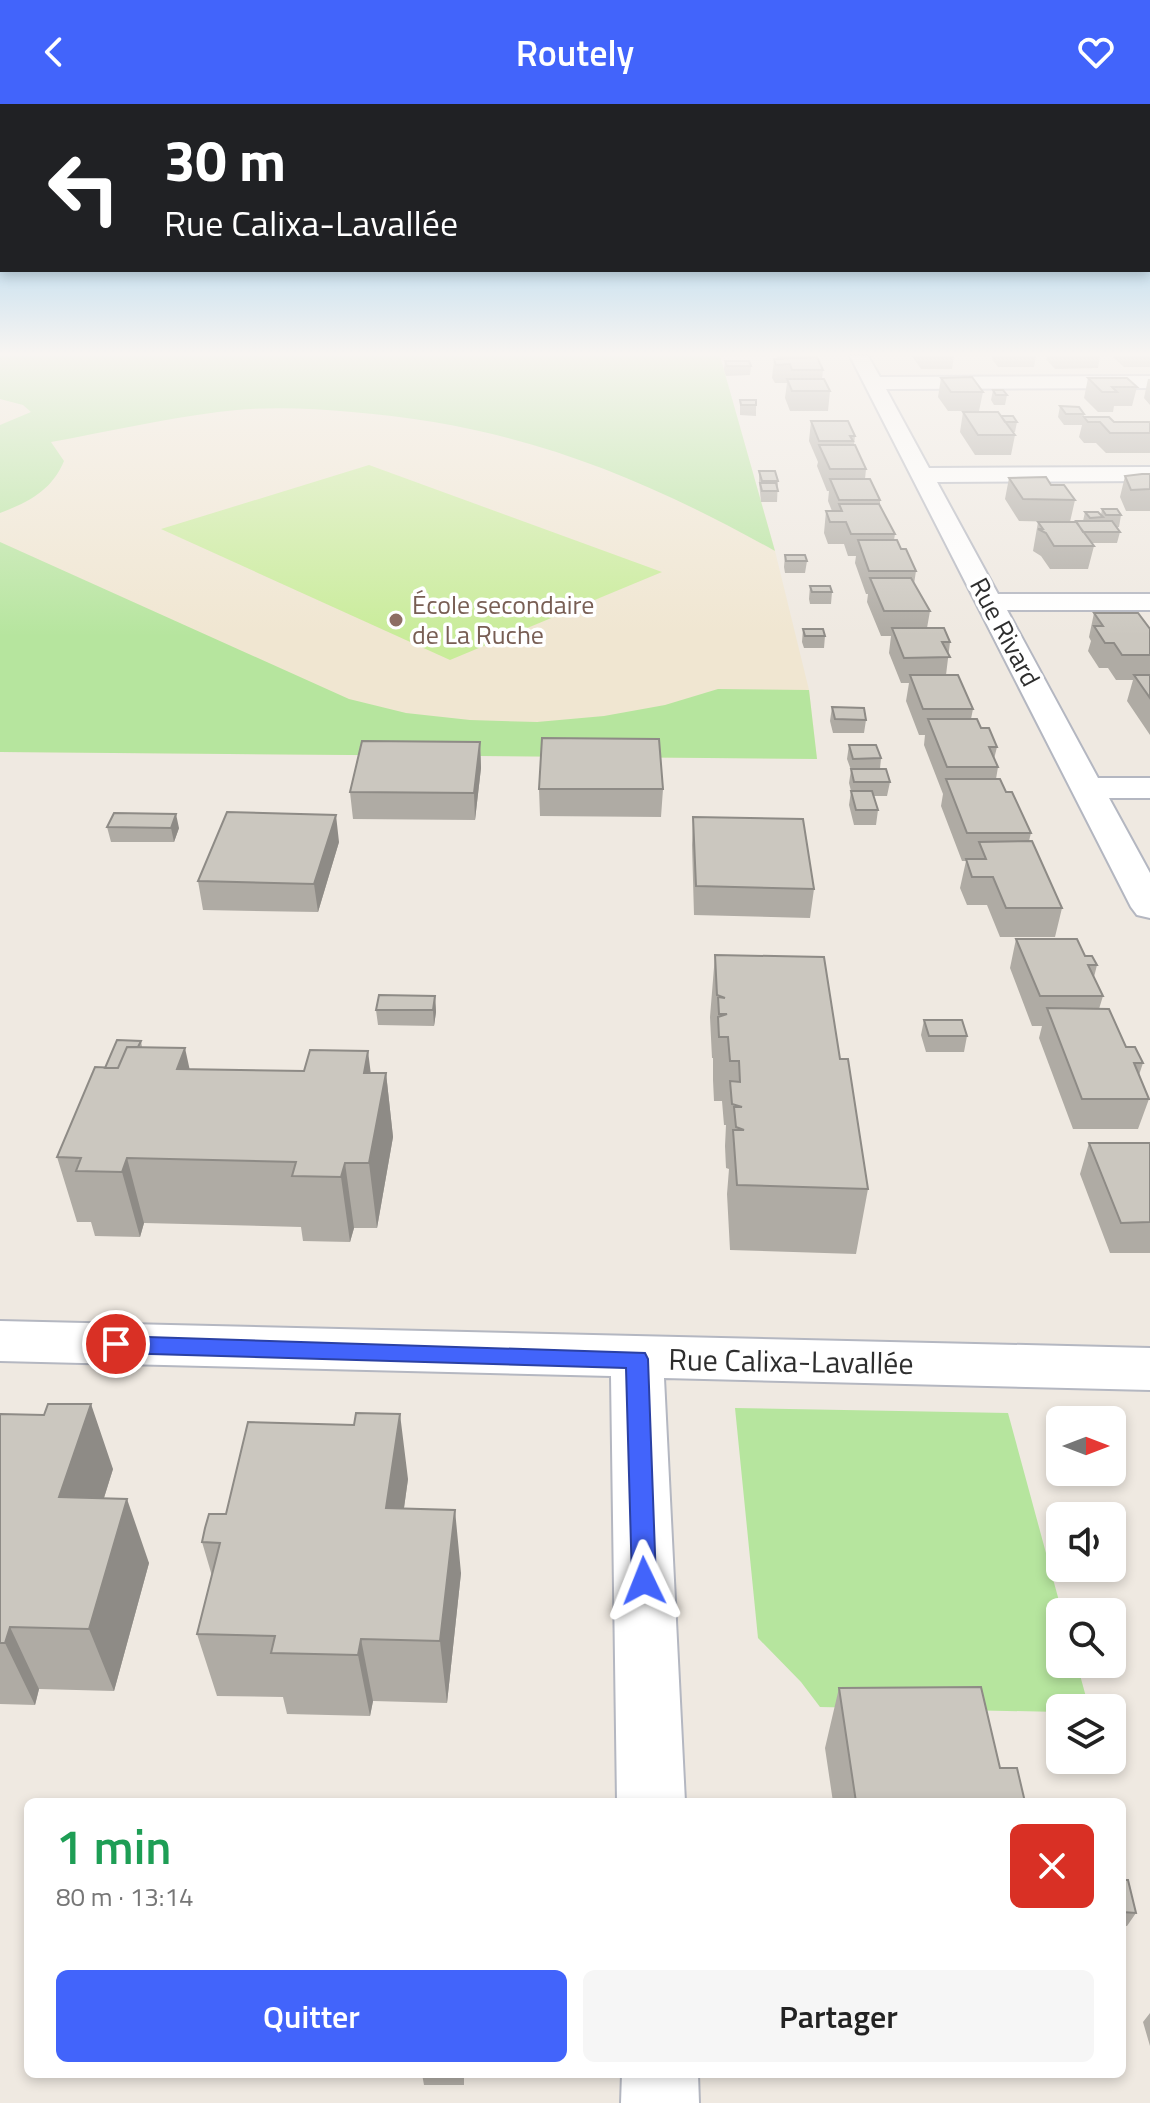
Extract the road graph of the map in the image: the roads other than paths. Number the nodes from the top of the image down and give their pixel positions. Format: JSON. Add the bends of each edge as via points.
{"nodes":[{"id":1,"x":908,"y":449,"type":"edge"},
{"id":2,"x":1150,"y":474,"type":"edge"},
{"id":3,"x":922,"y":475,"type":"junction"},
{"id":4,"x":989,"y":602,"type":"junction"},
{"id":5,"x":1150,"y":602,"type":"edge"},
{"id":6,"x":1087,"y":788,"type":"junction"},
{"id":7,"x":1150,"y":788,"type":"edge"},
{"id":8,"x":1150,"y":907,"type":"edge"},
{"id":9,"x":0,"y":1341,"type":"edge"},
{"id":10,"x":637,"y":1359,"type":"junction"},
{"id":11,"x":1150,"y":1369,"type":"edge"},
{"id":12,"x":651,"y":1798,"type":"edge"},
{"id":13,"x":660,"y":2078,"type":"edge"},
{"id":14,"x":660,"y":2103,"type":"edge"}],
"edges":[{"from":1,"to":3,"type":"street","name":"Rue Rivard"},
{"from":2,"to":3,"type":"street"},
{"from":3,"to":4,"type":"street","name":"Rue Rivard"},
{"from":4,"to":5,"type":"street"},
{"from":4,"to":6,"type":"street","name":"Rue Rivard"},
{"from":6,"to":7,"type":"street"},
{"from":6,"to":8,"type":"street","name":"Rue Rivard"},
{"from":9,"to":10,"type":"street","name":"Rue Calixa-Lavallée"},
{"from":10,"to":11,"type":"street","name":"Rue Calixa-Lavallée"},
{"from":10,"to":12,"type":"street"},
{"from":13,"to":14,"type":"street"}]}
